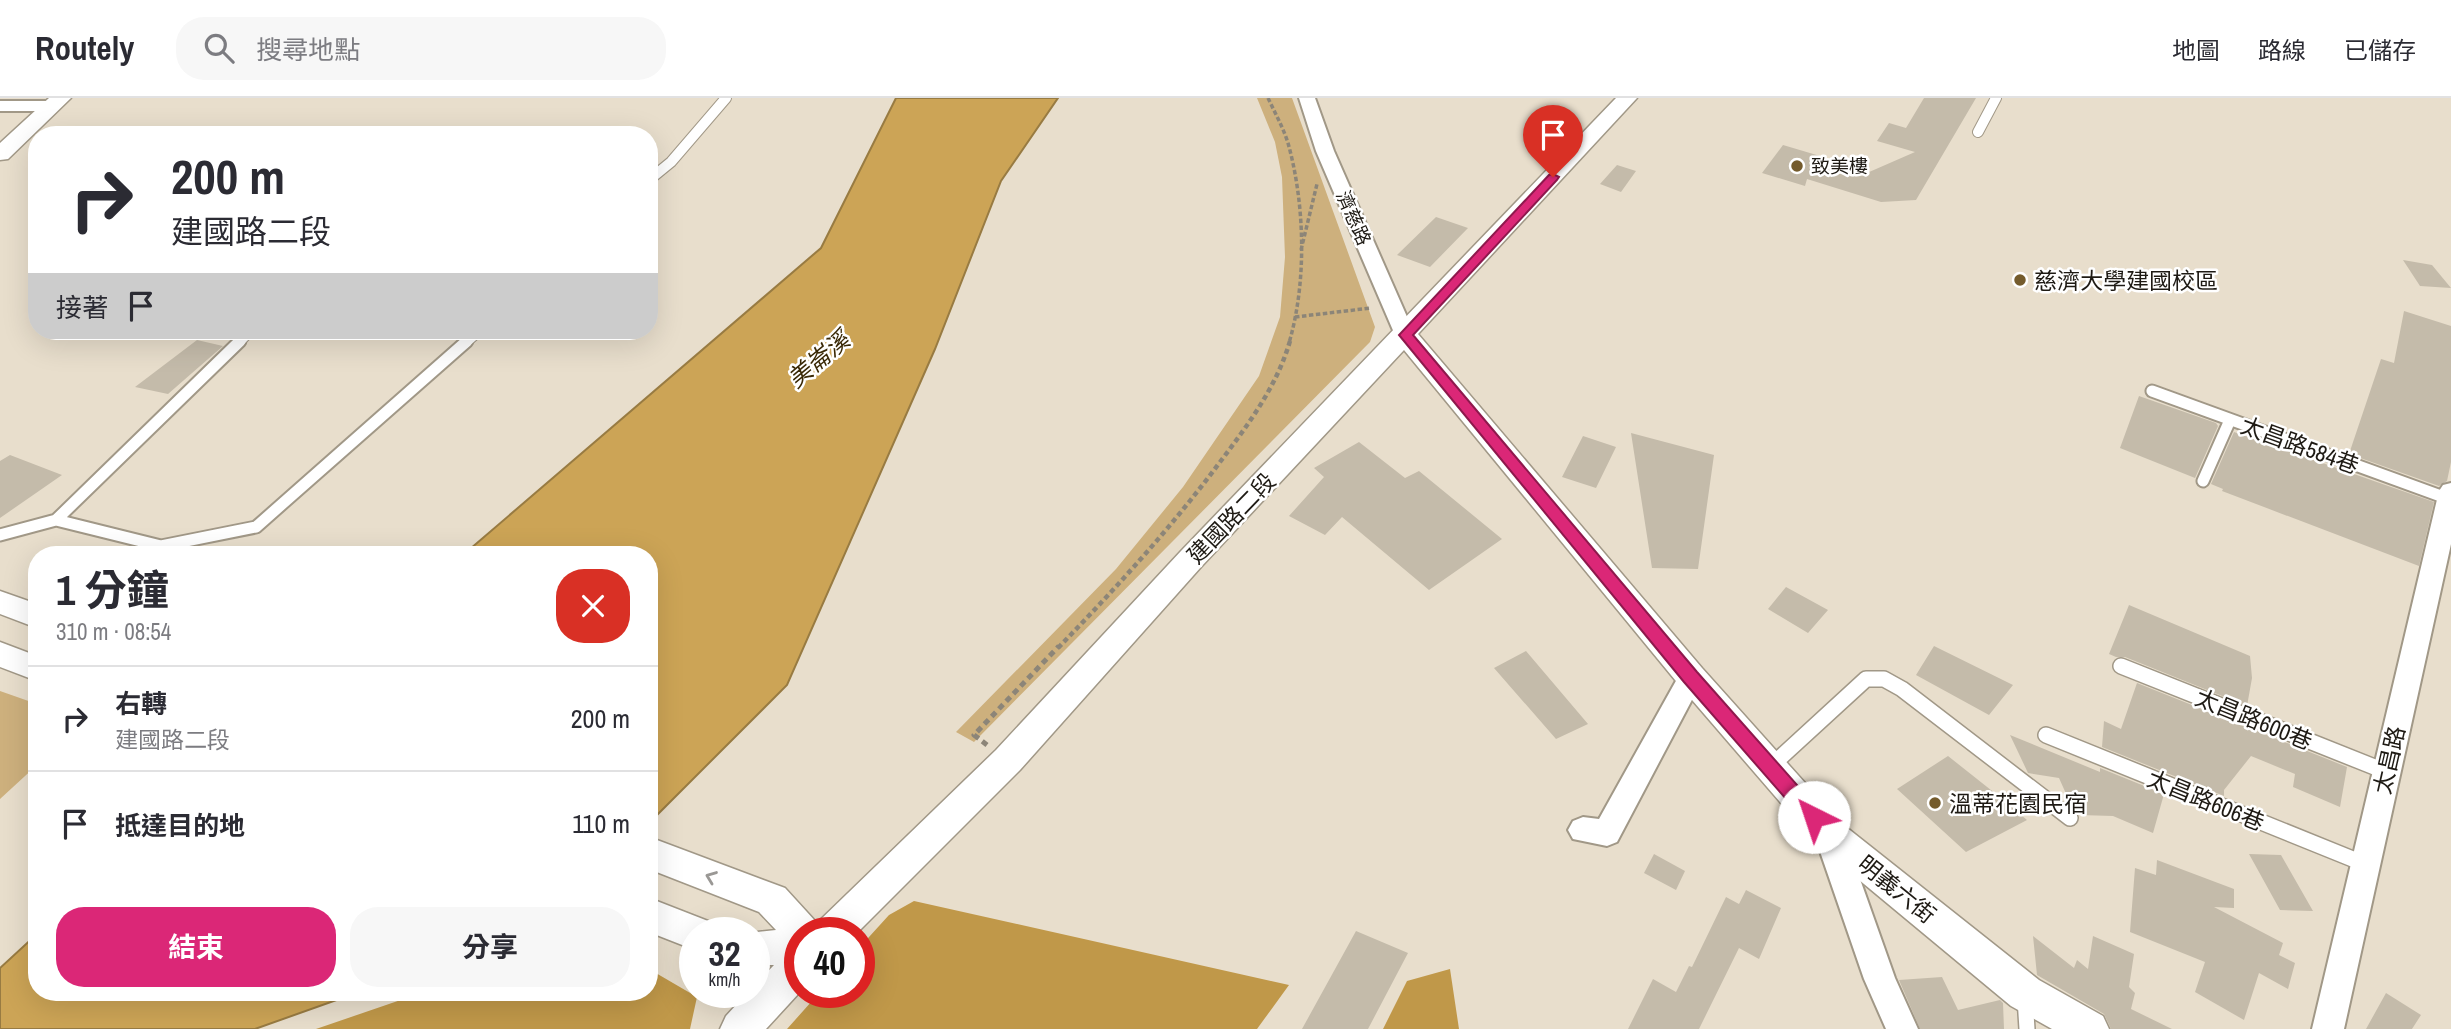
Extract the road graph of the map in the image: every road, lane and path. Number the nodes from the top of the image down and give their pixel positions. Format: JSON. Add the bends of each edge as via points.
{"nodes":[{"id":1,"x":726,"y":98,"type":"edge"},
{"id":2,"x":1268,"y":98,"type":"edge"},
{"id":3,"x":1307,"y":98,"type":"edge"},
{"id":4,"x":1627,"y":98,"type":"edge"},
{"id":5,"x":1996,"y":98,"type":"edge"},
{"id":6,"x":57,"y":102,"type":"edge"},
{"id":7,"x":0,"y":106,"type":"edge"},
{"id":8,"x":31,"y":126,"type":"edge"},
{"id":9,"x":28,"y":128,"type":"edge"},
{"id":10,"x":1978,"y":132,"type":"dead end"},
{"id":11,"x":0,"y":154,"type":"edge"},
{"id":12,"x":1333,"y":170,"type":"junction"},
{"id":13,"x":658,"y":173,"type":"edge"},
{"id":14,"x":1299,"y":258,"type":"junction"},
{"id":15,"x":1392,"y":306,"type":"junction"},
{"id":16,"x":1295,"y":317,"type":"junction"},
{"id":17,"x":1405,"y":335,"type":"junction"},
{"id":18,"x":241,"y":340,"type":"edge"},
{"id":19,"x":469,"y":340,"type":"edge"},
{"id":20,"x":2152,"y":391,"type":"dead end"},
{"id":21,"x":2230,"y":420,"type":"junction"},
{"id":22,"x":2203,"y":481,"type":"dead end"},
{"id":23,"x":2450,"y":495,"type":"edge"},
{"id":24,"x":56,"y":520,"type":"junction"},
{"id":25,"x":0,"y":535,"type":"edge"},
{"id":26,"x":2444,"y":553,"type":"edge"},
{"id":27,"x":0,"y":602,"type":"edge"},
{"id":28,"x":28,"y":613,"type":"edge"},
{"id":29,"x":0,"y":654,"type":"edge"},
{"id":30,"x":28,"y":665,"type":"edge"},
{"id":31,"x":2120,"y":666,"type":"dead end"},
{"id":32,"x":1690,"y":677,"type":"junction"},
{"id":33,"x":2046,"y":735,"type":"dead end"},
{"id":34,"x":1008,"y":760,"type":"junction"},
{"id":35,"x":1770,"y":768,"type":"junction"},
{"id":36,"x":2387,"y":772,"type":"junction"},
{"id":37,"x":2070,"y":818,"type":"dead end"},
{"id":38,"x":1583,"y":830,"type":"dead end"},
{"id":39,"x":1829,"y":834,"type":"junction"},
{"id":40,"x":658,"y":856,"type":"edge"},
{"id":41,"x":2366,"y":864,"type":"junction"},
{"id":42,"x":788,"y":917,"type":"edge"},
{"id":43,"x":847,"y":917,"type":"edge"},
{"id":44,"x":658,"y":919,"type":"edge"},
{"id":45,"x":679,"y":927,"type":"edge"},
{"id":46,"x":784,"y":982,"type":"edge"},
{"id":47,"x":2025,"y":992,"type":"junction"},
{"id":48,"x":740,"y":1029,"type":"edge"},
{"id":49,"x":1902,"y":1029,"type":"edge"},
{"id":50,"x":2026,"y":1029,"type":"edge"},
{"id":51,"x":2089,"y":1029,"type":"edge"},
{"id":52,"x":2328,"y":1029,"type":"edge"}],
"edges":[{"from":1,"to":13,"type":"lane"},
{"from":2,"to":14,"type":"path","via":[[1289,144]]},
{"from":3,"to":12,"type":"street","name":"濟慈路"},
{"from":4,"to":17,"type":"street","name":"建國路二段"},
{"from":5,"to":10,"type":"lane"},
{"from":6,"to":7,"type":"street"},
{"from":6,"to":8,"type":"street"},
{"from":9,"to":11,"type":"street"},
{"from":12,"to":14,"type":"path","via":[[1320,172]]},
{"from":12,"to":15,"type":"street","name":"濟慈路"},
{"from":14,"to":16,"type":"path"},
{"from":15,"to":16,"type":"path"},
{"from":15,"to":17,"type":"street","name":"濟慈路"},
{"from":16,"to":34,"type":"path","via":[[1287,350],[1269,389],[1246,428],[1174,524],[974,735]]},
{"from":17,"to":32,"type":"street","name":"明義六街"},
{"from":17,"to":34,"type":"street","name":"建國路二段"},
{"from":18,"to":24,"type":"lane"},
{"from":19,"to":24,"type":"lane","via":[[256,527],[161,545]]},
{"from":20,"to":21,"type":"lane","name":"太昌路584巷"},
{"from":21,"to":22,"type":"lane"},
{"from":21,"to":23,"type":"lane","name":"太昌路584巷"},
{"from":23,"to":26,"type":"street","name":"太昌路"},
{"from":24,"to":25,"type":"lane"},
{"from":26,"to":36,"type":"street","name":"太昌路"},
{"from":27,"to":28,"type":"street"},
{"from":29,"to":30,"type":"street"},
{"from":31,"to":36,"type":"lane","name":"太昌路600巷"},
{"from":32,"to":35,"type":"street","name":"明義六街"},
{"from":32,"to":38,"type":"street","via":[[1606,833]]},
{"from":33,"to":41,"type":"lane","name":"太昌路606巷"},
{"from":34,"to":43,"type":"street","name":"建國路二段"},
{"from":35,"to":37,"type":"lane","via":[[1866,679],[1884,679]]},
{"from":35,"to":39,"type":"street","name":"明義六街"},
{"from":36,"to":41,"type":"street","name":"太昌路"},
{"from":39,"to":47,"type":"street","name":"明義六街"},
{"from":39,"to":49,"type":"street"},
{"from":42,"to":40,"type":"street","one_way":true,"via":[[772,900]]},
{"from":41,"to":52,"type":"street","name":"太昌路"},
{"from":44,"to":45,"type":"street"},
{"from":46,"to":48,"type":"street"},
{"from":47,"to":50,"type":"lane"},
{"from":47,"to":51,"type":"street","name":"明義六街"}]}
